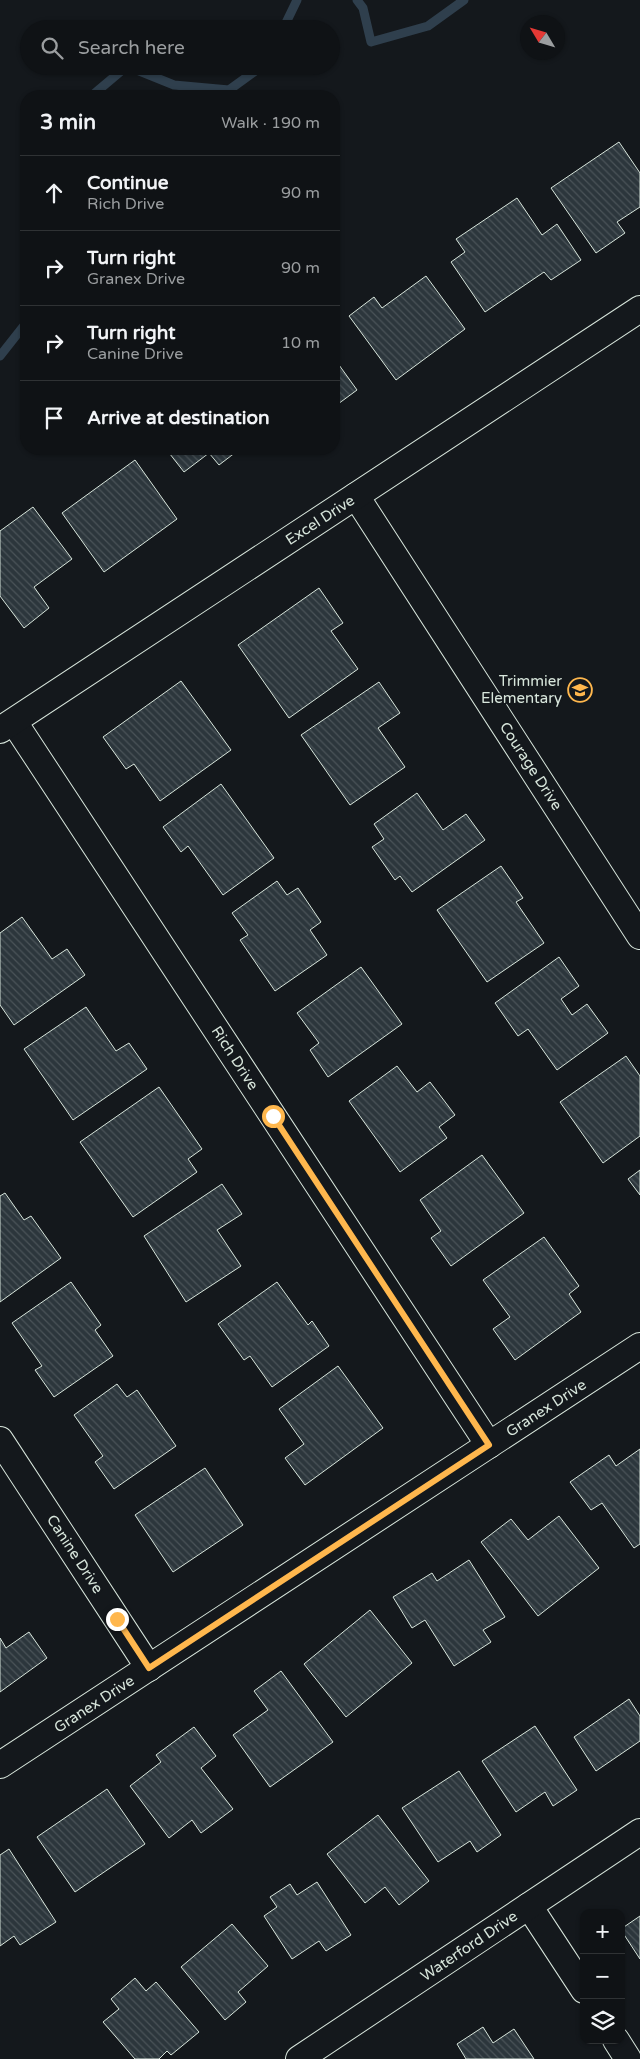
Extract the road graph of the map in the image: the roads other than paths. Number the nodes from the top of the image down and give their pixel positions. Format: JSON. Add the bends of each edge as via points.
{"nodes":[{"id":1,"x":640,"y":309,"type":"edge"},
{"id":2,"x":356,"y":496,"type":"junction"},
{"id":3,"x":7,"y":726,"type":"edge"},
{"id":4,"x":640,"y":936,"type":"edge"},
{"id":5,"x":640,"y":1346,"type":"edge"},
{"id":6,"x":0,"y":1440,"type":"edge"},
{"id":7,"x":489,"y":1445,"type":"junction"},
{"id":8,"x":149,"y":1668,"type":"junction"},
{"id":9,"x":0,"y":1765,"type":"edge"},
{"id":10,"x":640,"y":1832,"type":"edge"},
{"id":11,"x":530,"y":1906,"type":"junction"},
{"id":12,"x":580,"y":1984,"type":"edge"},
{"id":13,"x":619,"y":2044,"type":"edge"},
{"id":14,"x":299,"y":2059,"type":"edge"},
{"id":15,"x":628,"y":2059,"type":"edge"}],
"edges":[{"from":1,"to":2,"type":"street","name":"Excel Drive"},
{"from":2,"to":3,"type":"street","name":"Excel Drive"},
{"from":2,"to":4,"type":"street","name":"Courage Drive"},
{"from":3,"to":7,"type":"street","name":"Rich Drive"},
{"from":5,"to":7,"type":"street","name":"Granex Drive"},
{"from":6,"to":8,"type":"street","name":"Canine Drive"},
{"from":7,"to":8,"type":"street","name":"Granex Drive"},
{"from":8,"to":9,"type":"street","name":"Granex Drive"},
{"from":10,"to":11,"type":"street","name":"Waterford Drive"},
{"from":11,"to":12,"type":"street"},
{"from":11,"to":14,"type":"street","name":"Waterford Drive"},
{"from":13,"to":15,"type":"street"}]}
